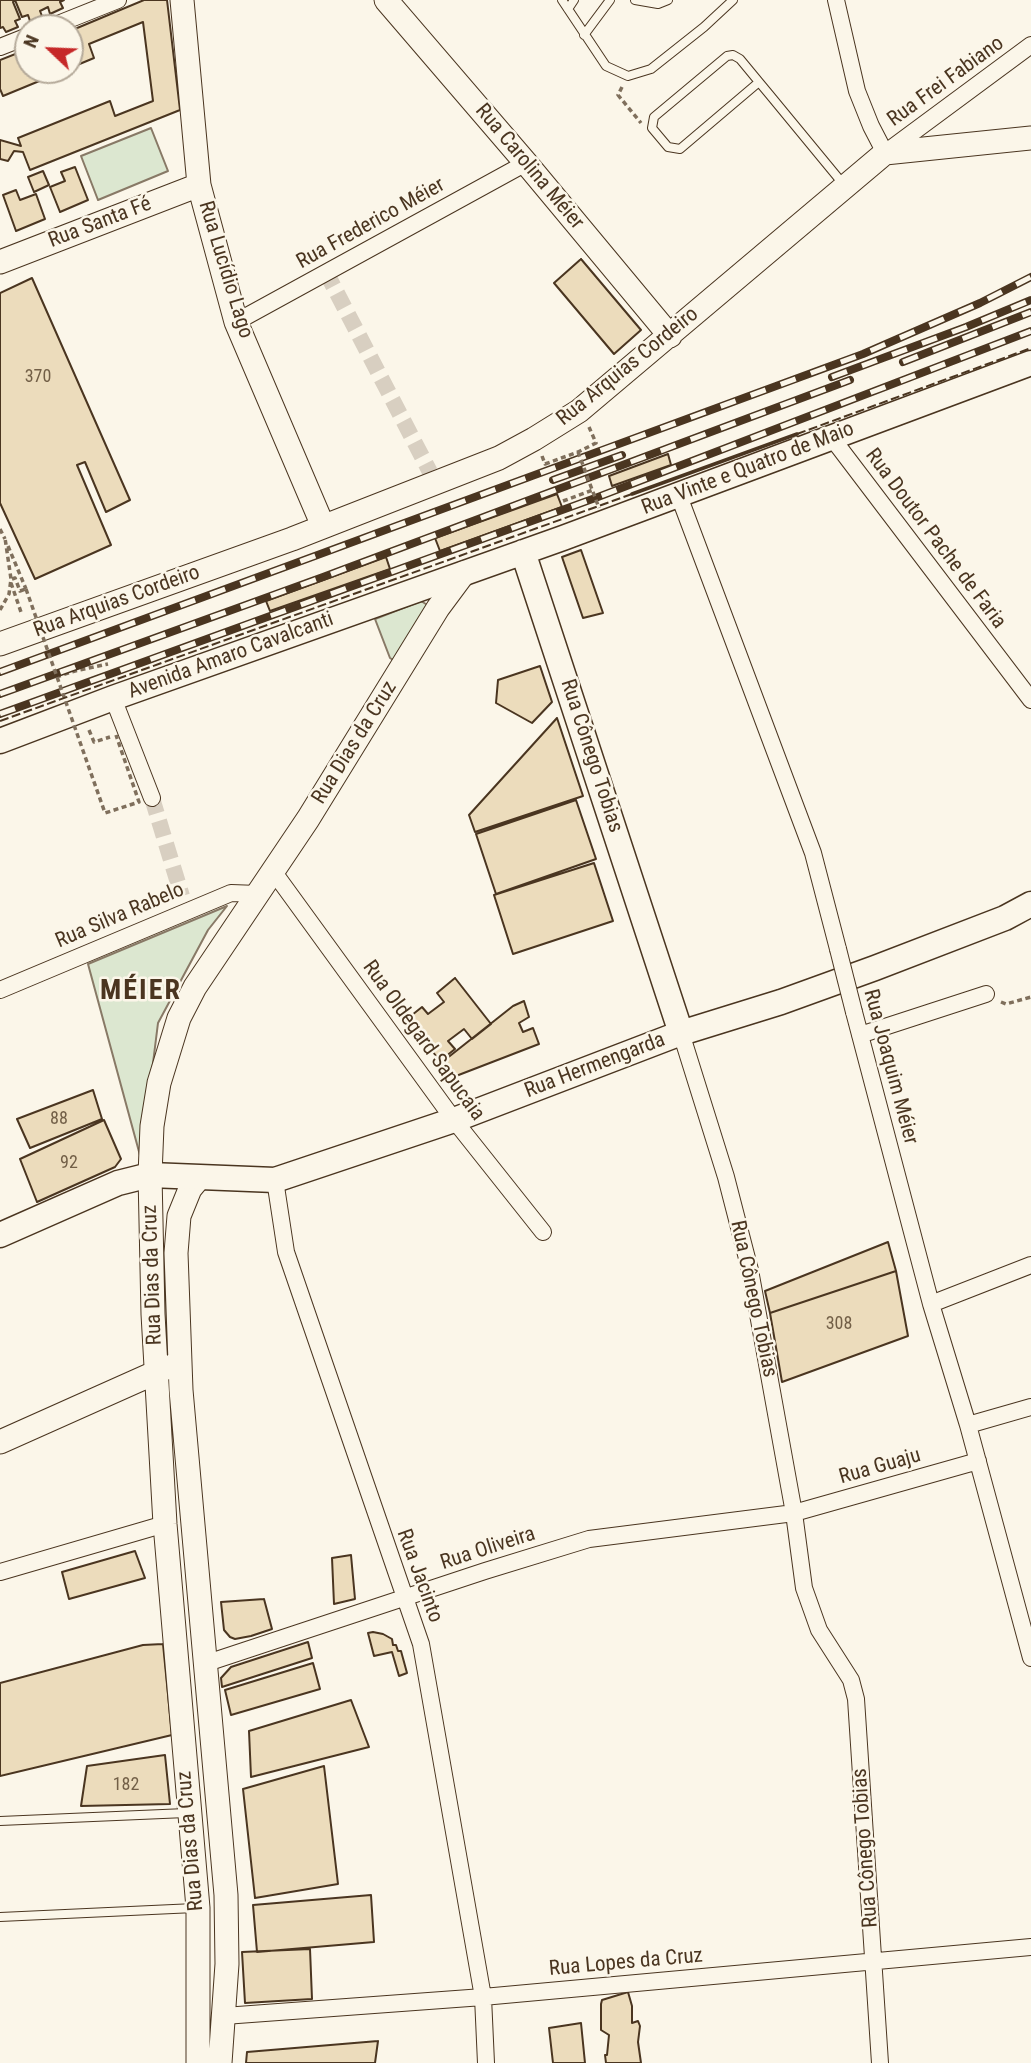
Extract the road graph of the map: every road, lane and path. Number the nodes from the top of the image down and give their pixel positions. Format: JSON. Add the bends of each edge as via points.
{"nodes":[{"id":1,"x":118,"y":0,"type":"edge"},
{"id":2,"x":182,"y":0,"type":"edge"},
{"id":3,"x":386,"y":0,"type":"edge"},
{"id":4,"x":562,"y":0,"type":"edge"},
{"id":5,"x":574,"y":0,"type":"edge"},
{"id":6,"x":610,"y":0,"type":"edge"},
{"id":7,"x":668,"y":0,"type":"edge"},
{"id":8,"x":733,"y":0,"type":"edge"},
{"id":9,"x":836,"y":0,"type":"edge"},
{"id":10,"x":639,"y":1,"type":"edge"},
{"id":11,"x":568,"y":9,"type":"junction"},
{"id":12,"x":83,"y":14,"type":"edge"},
{"id":13,"x":584,"y":35,"type":"junction"},
{"id":14,"x":1031,"y":45,"type":"edge"},
{"id":15,"x":628,"y":76,"type":"junction"},
{"id":16,"x":759,"y":82,"type":"junction"},
{"id":17,"x":652,"y":123,"type":"junction"},
{"id":18,"x":1031,"y":138,"type":"edge"},
{"id":19,"x":885,"y":153,"type":"junction"},
{"id":20,"x":526,"y":163,"type":"junction"},
{"id":21,"x":199,"y":185,"type":"junction"},
{"id":22,"x":845,"y":186,"type":"junction"},
{"id":23,"x":0,"y":262,"type":"edge"},
{"id":24,"x":236,"y":321,"type":"junction"},
{"id":25,"x":670,"y":335,"type":"junction"},
{"id":26,"x":1031,"y":363,"type":"edge"},
{"id":27,"x":832,"y":438,"type":"junction"},
{"id":28,"x":596,"y":443,"type":"dead end"},
{"id":29,"x":578,"y":452,"type":"junction"},
{"id":30,"x":545,"y":464,"type":"dead end"},
{"id":31,"x":593,"y":490,"type":"junction"},
{"id":32,"x":679,"y":496,"type":"junction"},
{"id":33,"x":563,"y":501,"type":"dead end"},
{"id":34,"x":599,"y":508,"type":"dead end"},
{"id":35,"x":323,"y":526,"type":"junction"},
{"id":36,"x":0,"y":529,"type":"edge"},
{"id":37,"x":5,"y":538,"type":"junction"},
{"id":38,"x":523,"y":552,"type":"junction"},
{"id":39,"x":464,"y":573,"type":"junction"},
{"id":40,"x":11,"y":581,"type":"junction"},
{"id":41,"x":26,"y":589,"type":"junction"},
{"id":42,"x":0,"y":610,"type":"edge"},
{"id":43,"x":28,"y":634,"type":"junction"},
{"id":44,"x":0,"y":644,"type":"edge"},
{"id":45,"x":108,"y":664,"type":"dead end"},
{"id":46,"x":56,"y":677,"type":"junction"},
{"id":47,"x":113,"y":698,"type":"junction"},
{"id":48,"x":1031,"y":700,"type":"edge"},
{"id":49,"x":81,"y":710,"type":"junction"},
{"id":50,"x":0,"y":741,"type":"edge"},
{"id":51,"x":152,"y":798,"type":"tunnel mouth"},
{"id":52,"x":273,"y":871,"type":"junction"},
{"id":53,"x":258,"y":894,"type":"junction"},
{"id":54,"x":1031,"y":904,"type":"edge"},
{"id":55,"x":0,"y":990,"type":"edge"},
{"id":56,"x":986,"y":994,"type":"joint"},
{"id":57,"x":1031,"y":997,"type":"edge"},
{"id":58,"x":681,"y":1033,"type":"junction"},
{"id":59,"x":860,"y":1035,"type":"junction"},
{"id":60,"x":454,"y":1120,"type":"junction"},
{"id":61,"x":150,"y":1175,"type":"junction"},
{"id":62,"x":200,"y":1177,"type":"junction"},
{"id":63,"x":275,"y":1180,"type":"junction"},
{"id":64,"x":542,"y":1232,"type":"dead end"},
{"id":65,"x":0,"y":1235,"type":"edge"},
{"id":66,"x":1031,"y":1265,"type":"edge"},
{"id":67,"x":930,"y":1304,"type":"junction"},
{"id":68,"x":180,"y":1361,"type":"junction"},
{"id":69,"x":156,"y":1374,"type":"junction"},
{"id":70,"x":1031,"y":1407,"type":"edge"},
{"id":71,"x":968,"y":1425,"type":"junction"},
{"id":72,"x":0,"y":1442,"type":"edge"},
{"id":73,"x":978,"y":1461,"type":"junction"},
{"id":74,"x":794,"y":1513,"type":"junction"},
{"id":75,"x":165,"y":1524,"type":"junction"},
{"id":76,"x":0,"y":1572,"type":"edge"},
{"id":77,"x":404,"y":1599,"type":"junction"},
{"id":78,"x":1031,"y":1658,"type":"edge"},
{"id":79,"x":204,"y":1664,"type":"junction"},
{"id":80,"x":189,"y":1813,"type":"junction"},
{"id":81,"x":0,"y":1821,"type":"edge"},
{"id":82,"x":198,"y":1908,"type":"junction"},
{"id":83,"x":0,"y":1917,"type":"edge"},
{"id":84,"x":1031,"y":1947,"type":"edge"},
{"id":85,"x":874,"y":1961,"type":"junction"},
{"id":86,"x":483,"y":1997,"type":"junction"},
{"id":87,"x":224,"y":2016,"type":"junction"},
{"id":88,"x":198,"y":2063,"type":"edge"},
{"id":89,"x":220,"y":2063,"type":"edge"},
{"id":90,"x":486,"y":2063,"type":"edge"},
{"id":91,"x":880,"y":2063,"type":"edge"}],
"edges":[{"from":1,"to":12,"type":"street"},
{"from":2,"to":21,"type":"street","name":"Rua Lucídio Lago"},
{"from":3,"to":20,"type":"street","name":"Rua Carolina Méier"},
{"from":4,"to":11,"type":"lane"},
{"from":5,"to":11,"type":"lane"},
{"from":6,"to":13,"type":"lane"},
{"from":7,"to":10,"type":"lane","via":[[658,4]]},
{"from":8,"to":15,"type":"lane","via":[[652,69]]},
{"from":9,"to":19,"type":"street","via":[[857,91]]},
{"from":11,"to":13,"type":"lane"},
{"from":13,"to":15,"type":"lane","via":[[606,66]]},
{"from":14,"to":19,"type":"street","name":"Rua Frei Fabiano"},
{"from":15,"to":17,"type":"path","via":[[618,94],[640,122]]},
{"from":16,"to":17,"type":"lane","via":[[740,59],[727,56]]},
{"from":16,"to":17,"type":"lane","via":[[680,149],[668,147]]},
{"from":16,"to":22,"type":"lane"},
{"from":18,"to":19,"type":"street"},
{"from":19,"to":22,"type":"street","name":"Rua Arquias Cordeiro"},
{"from":20,"to":24,"type":"street","name":"Rua Frederico Méier"},
{"from":20,"to":25,"type":"street","name":"Rua Carolina Méier"},
{"from":21,"to":23,"type":"street","name":"Rua Santa Fé"},
{"from":21,"to":24,"type":"street","name":"Rua Lucídio Lago"},
{"from":22,"to":25,"type":"street","name":"Rua Arquias Cordeiro"},
{"from":24,"to":35,"type":"street","name":"Rua Lucídio Lago"},
{"from":25,"to":35,"type":"street","name":"Rua Arquias Cordeiro","via":[[579,411],[534,439],[499,458],[433,478]]},
{"from":26,"to":27,"type":"main road","name":"Rua Vinte e Quatro de Maio"},
{"from":27,"to":32,"type":"main road","name":"Rua Vinte e Quatro de Maio"},
{"from":27,"to":48,"type":"street","name":"Rua Doutor Pache de Faria"},
{"from":28,"to":29,"type":"path"},
{"from":29,"to":30,"type":"path"},
{"from":29,"to":31,"type":"path","bridge":true},
{"from":31,"to":33,"type":"path"},
{"from":31,"to":34,"type":"path","bridge":true},
{"from":32,"to":38,"type":"main road","name":"Rua Vinte e Quatro de Maio"},
{"from":32,"to":59,"type":"street","name":"Rua Joaquim Méier","bridge":true,"via":[[813,853]]},
{"from":35,"to":43,"type":"street","name":"Rua Arquias Cordeiro"},
{"from":36,"to":37,"type":"path"},
{"from":37,"to":40,"type":"path"},
{"from":37,"to":41,"type":"path"},
{"from":38,"to":39,"type":"main road","name":"Rua Vinte e Quatro de Maio"},
{"from":38,"to":58,"type":"main road","name":"Rua Cônego Tobias"},
{"from":39,"to":47,"type":"main road","name":"Avenida Amaro Cavalcanti"},
{"from":39,"to":52,"type":"street","name":"Rua Dias da Cruz"},
{"from":40,"to":41,"type":"path","via":[[15,578],[20,591]]},
{"from":40,"to":42,"type":"path"},
{"from":40,"to":43,"type":"path"},
{"from":41,"to":46,"type":"path","bridge":true},
{"from":43,"to":44,"type":"street","name":"Rua Arquias Cordeiro"},
{"from":45,"to":46,"type":"path"},
{"from":46,"to":49,"type":"path","bridge":true,"via":[[105,813],[139,802],[116,735],[94,742]]},
{"from":47,"to":49,"type":"main road","name":"Avenida Amaro Cavalcanti"},
{"from":47,"to":51,"type":"street"},
{"from":49,"to":50,"type":"main road","name":"Avenida Amaro Cavalcanti"},
{"from":52,"to":53,"type":"street","name":"Rua Dias da Cruz"},
{"from":52,"to":60,"type":"street","name":"Rua Oldegard Sapucaia"},
{"from":53,"to":55,"type":"street","name":"Rua Silva Rabelo","via":[[230,893],[184,904]]},
{"from":53,"to":61,"type":"street","name":"Rua Dias da Cruz","via":[[179,1018],[159,1083]]},
{"from":54,"to":58,"type":"main road","name":"Rua Hermengarda","via":[[913,955]]},
{"from":56,"to":57,"type":"path","via":[[1006,1004]]},
{"from":56,"to":59,"type":"street"},
{"from":58,"to":60,"type":"main road","name":"Rua Hermengarda"},
{"from":58,"to":74,"type":"street","name":"Rua Cônego Tobias","via":[[750,1270]]},
{"from":59,"to":67,"type":"street","name":"Rua Joaquim Méier"},
{"from":60,"to":63,"type":"main road","name":"Rua Hermengarda"},
{"from":60,"to":64,"type":"street","name":"Rua Oldegard Sapucaia"},
{"from":61,"to":62,"type":"main road","name":"Rua Hermengarda"},
{"from":61,"to":65,"type":"main road","name":"Rua Hermengarda","via":[[118,1183]]},
{"from":61,"to":69,"type":"street","name":"Rua Dias da Cruz"},
{"from":62,"to":63,"type":"main road","name":"Rua Hermengarda"},
{"from":62,"to":68,"type":"street","name":"Rua Dias da Cruz","via":[[179,1216]]},
{"from":63,"to":77,"type":"street","name":"Rua Jacinto","via":[[286,1252]]},
{"from":66,"to":67,"type":"street"},
{"from":67,"to":71,"type":"street","name":"Rua Joaquim Méier"},
{"from":68,"to":69,"type":"street"},
{"from":68,"to":79,"type":"street","name":"Rua Dias da Cruz"},
{"from":69,"to":72,"type":"street"},
{"from":69,"to":75,"type":"street","name":"Rua Dias da Cruz"},
{"from":70,"to":71,"type":"street"},
{"from":71,"to":73,"type":"street","name":"Rua Joaquim Méier"},
{"from":73,"to":74,"type":"street","name":"Rua Guaju"},
{"from":73,"to":78,"type":"street","name":"Rua Joaquim Méier"},
{"from":74,"to":77,"type":"street","name":"Rua Oliveira","via":[[589,1539]]},
{"from":74,"to":85,"type":"street","name":"Rua Cônego Tobias","via":[[811,1611],[851,1680],[856,1699]]},
{"from":75,"to":76,"type":"street"},
{"from":75,"to":80,"type":"street","name":"Rua Dias da Cruz"},
{"from":77,"to":79,"type":"street","name":"Rua Oliveira"},
{"from":77,"to":86,"type":"street","name":"Rua Jacinto","via":[[423,1655]]},
{"from":79,"to":87,"type":"street","name":"Rua Dias da Cruz","via":[[226,1895]]},
{"from":80,"to":81,"type":"lane"},
{"from":80,"to":82,"type":"street","name":"Rua Dias da Cruz"},
{"from":82,"to":83,"type":"lane"},
{"from":82,"to":88,"type":"street","name":"Rua Dias da Cruz"},
{"from":84,"to":85,"type":"street","name":"Rua Lopes da Cruz"},
{"from":85,"to":86,"type":"street","name":"Rua Lopes da Cruz"},
{"from":85,"to":91,"type":"street","name":"Rua Cônego Tobias"},
{"from":86,"to":87,"type":"street","name":"Rua Lopes da Cruz"},
{"from":86,"to":90,"type":"street","name":"Rua Jacinto"},
{"from":87,"to":89,"type":"street","name":"Rua Dias da Cruz"}]}
